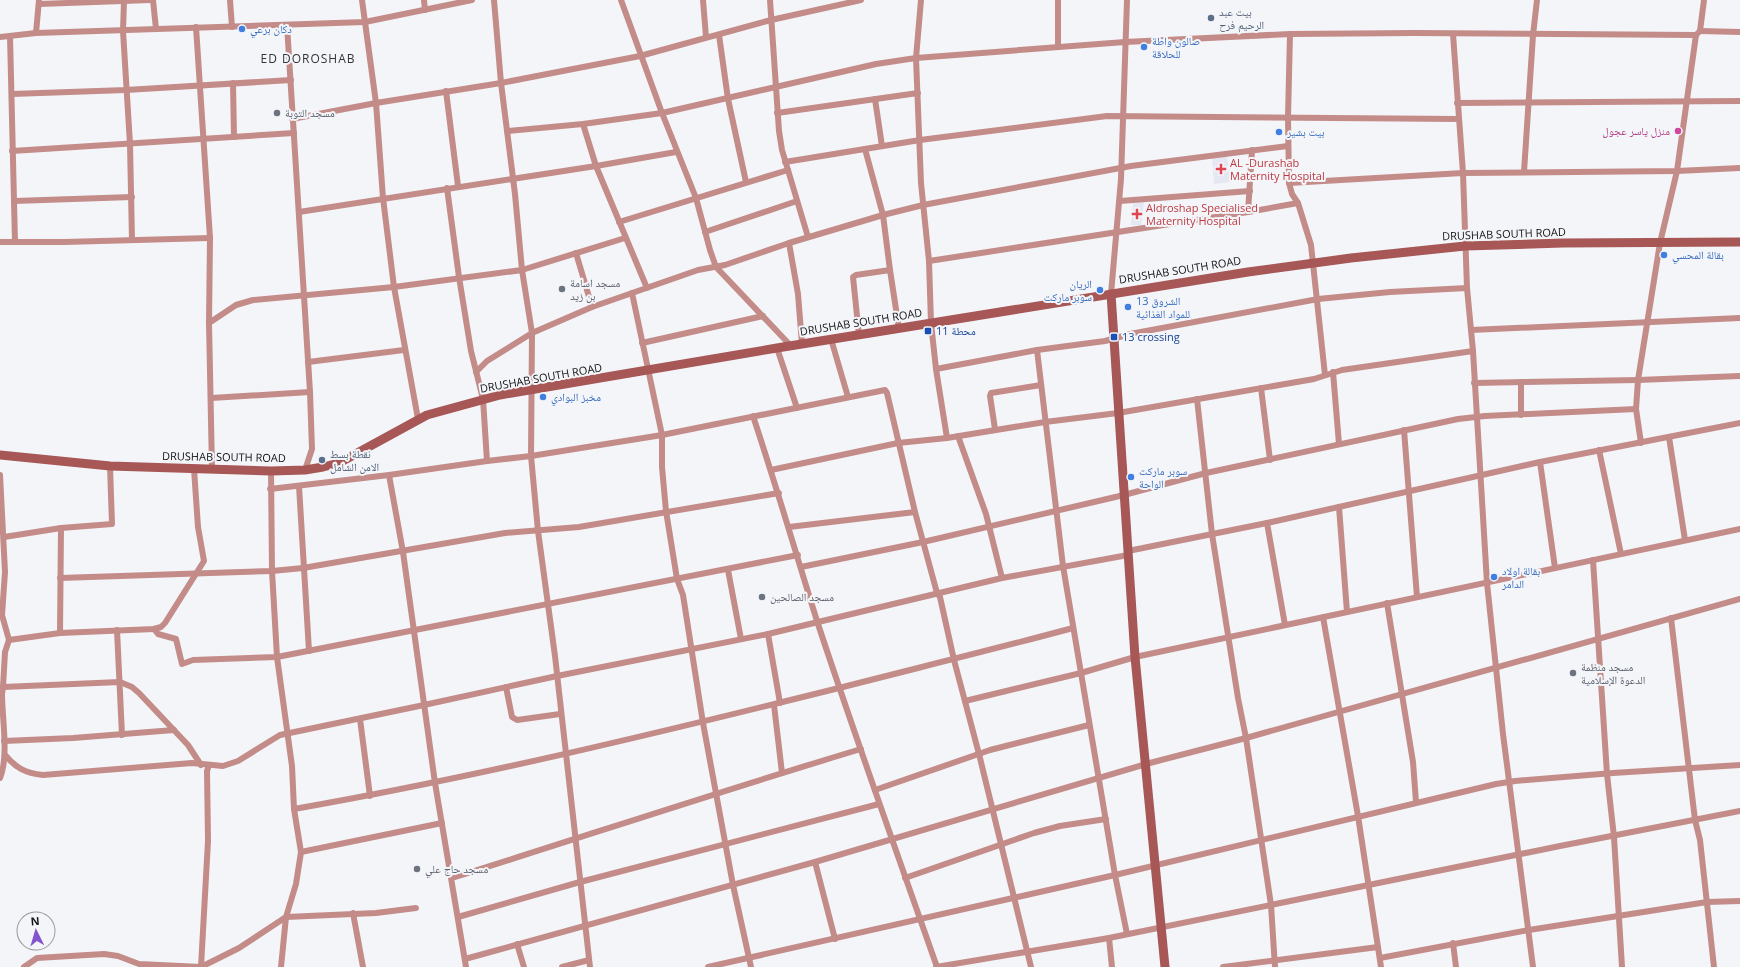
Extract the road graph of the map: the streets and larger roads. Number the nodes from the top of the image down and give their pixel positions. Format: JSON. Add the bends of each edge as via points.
{"nodes":[{"id":1,"x":152,"y":0,"type":"edge"},
{"id":2,"x":230,"y":0,"type":"edge"},
{"id":3,"x":362,"y":0,"type":"edge"},
{"id":4,"x":424,"y":0,"type":"edge"},
{"id":5,"x":472,"y":0,"type":"edge"},
{"id":6,"x":494,"y":0,"type":"edge"},
{"id":7,"x":621,"y":0,"type":"edge"},
{"id":8,"x":703,"y":0,"type":"edge"},
{"id":9,"x":770,"y":0,"type":"edge"},
{"id":10,"x":861,"y":0,"type":"edge"},
{"id":11,"x":921,"y":0,"type":"edge"},
{"id":12,"x":1058,"y":0,"type":"edge"},
{"id":13,"x":1127,"y":0,"type":"edge"},
{"id":14,"x":1537,"y":0,"type":"edge"},
{"id":15,"x":1704,"y":0,"type":"edge"},
{"id":16,"x":124,"y":1,"type":"junction"},
{"id":17,"x":39,"y":2,"type":"edge"},
{"id":18,"x":425,"y":10,"type":"junction"},
{"id":19,"x":771,"y":20,"type":"junction"},
{"id":20,"x":365,"y":22,"type":"junction"},
{"id":21,"x":287,"y":25,"type":"junction"},
{"id":22,"x":232,"y":26,"type":"junction"},
{"id":23,"x":196,"y":27,"type":"junction"},
{"id":24,"x":156,"y":29,"type":"junction"},
{"id":25,"x":123,"y":31,"type":"junction"},
{"id":26,"x":1740,"y":32,"type":"edge"},
{"id":27,"x":36,"y":33,"type":"junction"},
{"id":28,"x":1698,"y":33,"type":"junction"},
{"id":29,"x":1290,"y":34,"type":"junction"},
{"id":30,"x":1453,"y":34,"type":"junction"},
{"id":31,"x":1533,"y":34,"type":"junction"},
{"id":32,"x":719,"y":35,"type":"junction"},
{"id":33,"x":10,"y":36,"type":"junction"},
{"id":34,"x":0,"y":37,"type":"edge"},
{"id":35,"x":706,"y":37,"type":"junction"},
{"id":36,"x":1126,"y":42,"type":"junction"},
{"id":37,"x":1058,"y":47,"type":"junction"},
{"id":38,"x":640,"y":56,"type":"junction"},
{"id":39,"x":916,"y":58,"type":"junction"},
{"id":40,"x":290,"y":80,"type":"junction"},
{"id":41,"x":501,"y":83,"type":"junction"},
{"id":42,"x":233,"y":84,"type":"junction"},
{"id":43,"x":200,"y":86,"type":"junction"},
{"id":44,"x":776,"y":88,"type":"junction"},
{"id":45,"x":126,"y":90,"type":"junction"},
{"id":46,"x":446,"y":91,"type":"junction"},
{"id":47,"x":918,"y":93,"type":"junction"},
{"id":48,"x":12,"y":94,"type":"junction"},
{"id":49,"x":728,"y":99,"type":"junction"},
{"id":50,"x":875,"y":99,"type":"junction"},
{"id":51,"x":1686,"y":101,"type":"junction"},
{"id":52,"x":1740,"y":101,"type":"edge"},
{"id":53,"x":1530,"y":102,"type":"junction"},
{"id":54,"x":376,"y":103,"type":"junction"},
{"id":55,"x":1457,"y":103,"type":"junction"},
{"id":56,"x":662,"y":113,"type":"junction"},
{"id":57,"x":777,"y":113,"type":"junction"},
{"id":58,"x":1123,"y":116,"type":"junction"},
{"id":59,"x":1288,"y":117,"type":"junction"},
{"id":60,"x":292,"y":119,"type":"junction"},
{"id":61,"x":1458,"y":119,"type":"junction"},
{"id":62,"x":582,"y":124,"type":"junction"},
{"id":63,"x":507,"y":131,"type":"junction"},
{"id":64,"x":294,"y":133,"type":"junction"},
{"id":65,"x":234,"y":137,"type":"junction"},
{"id":66,"x":204,"y":138,"type":"junction"},
{"id":67,"x":920,"y":140,"type":"junction"},
{"id":68,"x":130,"y":144,"type":"junction"},
{"id":69,"x":882,"y":146,"type":"junction"},
{"id":70,"x":1288,"y":146,"type":"junction"},
{"id":71,"x":865,"y":149,"type":"junction"},
{"id":72,"x":1252,"y":150,"type":"junction"},
{"id":73,"x":12,"y":151,"type":"junction"},
{"id":74,"x":676,"y":152,"type":"junction"},
{"id":75,"x":785,"y":162,"type":"junction"},
{"id":76,"x":596,"y":166,"type":"junction"},
{"id":77,"x":1122,"y":168,"type":"junction"},
{"id":78,"x":1740,"y":168,"type":"edge"},
{"id":79,"x":788,"y":170,"type":"junction"},
{"id":80,"x":1677,"y":171,"type":"junction"},
{"id":81,"x":1524,"y":172,"type":"junction"},
{"id":82,"x":1463,"y":173,"type":"junction"},
{"id":83,"x":513,"y":178,"type":"junction"},
{"id":84,"x":746,"y":182,"type":"junction"},
{"id":85,"x":1289,"y":183,"type":"junction"},
{"id":86,"x":458,"y":186,"type":"junction"},
{"id":87,"x":447,"y":188,"type":"junction"},
{"id":88,"x":1250,"y":191,"type":"junction"},
{"id":89,"x":132,"y":197,"type":"junction"},
{"id":90,"x":383,"y":198,"type":"junction"},
{"id":91,"x":696,"y":198,"type":"junction"},
{"id":92,"x":14,"y":201,"type":"junction"},
{"id":93,"x":798,"y":201,"type":"junction"},
{"id":94,"x":1120,"y":202,"type":"junction"},
{"id":95,"x":1298,"y":202,"type":"junction"},
{"id":96,"x":923,"y":204,"type":"junction"},
{"id":97,"x":299,"y":212,"type":"junction"},
{"id":98,"x":1248,"y":212,"type":"junction"},
{"id":99,"x":883,"y":215,"type":"junction"},
{"id":100,"x":619,"y":222,"type":"junction"},
{"id":101,"x":1117,"y":231,"type":"junction"},
{"id":102,"x":705,"y":232,"type":"junction"},
{"id":103,"x":808,"y":237,"type":"junction"},
{"id":104,"x":210,"y":238,"type":"junction"},
{"id":105,"x":626,"y":238,"type":"junction"},
{"id":106,"x":132,"y":240,"type":"junction"},
{"id":107,"x":0,"y":242,"type":"edge"},
{"id":108,"x":15,"y":242,"type":"junction"},
{"id":109,"x":1660,"y":242,"type":"junction"},
{"id":110,"x":1740,"y":242,"type":"edge"},
{"id":111,"x":789,"y":243,"type":"junction"},
{"id":112,"x":1465,"y":246,"type":"junction"},
{"id":113,"x":576,"y":253,"type":"junction"},
{"id":114,"x":929,"y":260,"type":"junction"},
{"id":115,"x":1314,"y":262,"type":"junction"},
{"id":116,"x":716,"y":267,"type":"junction"},
{"id":117,"x":522,"y":270,"type":"junction"},
{"id":118,"x":890,"y":270,"type":"junction"},
{"id":119,"x":459,"y":277,"type":"junction"},
{"id":120,"x":394,"y":287,"type":"junction"},
{"id":121,"x":646,"y":288,"type":"junction"},
{"id":122,"x":1467,"y":288,"type":"junction"},
{"id":123,"x":632,"y":293,"type":"junction"},
{"id":124,"x":1111,"y":294,"type":"junction"},
{"id":125,"x":303,"y":296,"type":"junction"},
{"id":126,"x":1318,"y":299,"type":"junction"},
{"id":127,"x":592,"y":307,"type":"junction"},
{"id":128,"x":763,"y":316,"type":"junction"},
{"id":129,"x":1740,"y":318,"type":"edge"},
{"id":130,"x":1646,"y":322,"type":"junction"},
{"id":131,"x":209,"y":323,"type":"junction"},
{"id":132,"x":931,"y":323,"type":"junction"},
{"id":133,"x":899,"y":328,"type":"junction"},
{"id":134,"x":1471,"y":330,"type":"junction"},
{"id":135,"x":532,"y":333,"type":"junction"},
{"id":136,"x":859,"y":335,"type":"junction"},
{"id":137,"x":831,"y":339,"type":"junction"},
{"id":138,"x":1114,"y":339,"type":"junction"},
{"id":139,"x":642,"y":343,"type":"junction"},
{"id":140,"x":802,"y":344,"type":"junction"},
{"id":141,"x":791,"y":346,"type":"junction"},
{"id":142,"x":777,"y":348,"type":"junction"},
{"id":143,"x":404,"y":350,"type":"junction"},
{"id":144,"x":1037,"y":350,"type":"junction"},
{"id":145,"x":1473,"y":352,"type":"junction"},
{"id":146,"x":308,"y":362,"type":"junction"},
{"id":147,"x":936,"y":369,"type":"junction"},
{"id":148,"x":647,"y":371,"type":"junction"},
{"id":149,"x":476,"y":372,"type":"junction"},
{"id":150,"x":1334,"y":372,"type":"junction"},
{"id":151,"x":1325,"y":375,"type":"junction"},
{"id":152,"x":1740,"y":376,"type":"edge"},
{"id":153,"x":1638,"y":380,"type":"junction"},
{"id":154,"x":1521,"y":382,"type":"junction"},
{"id":155,"x":1474,"y":383,"type":"junction"},
{"id":156,"x":1041,"y":385,"type":"junction"},
{"id":157,"x":1261,"y":388,"type":"junction"},
{"id":158,"x":532,"y":390,"type":"junction"},
{"id":159,"x":310,"y":392,"type":"junction"},
{"id":160,"x":848,"y":397,"type":"junction"},
{"id":161,"x":211,"y":398,"type":"junction"},
{"id":162,"x":1197,"y":399,"type":"junction"},
{"id":163,"x":483,"y":400,"type":"junction"},
{"id":164,"x":796,"y":408,"type":"junction"},
{"id":165,"x":1636,"y":409,"type":"junction"},
{"id":166,"x":1118,"y":413,"type":"junction"},
{"id":167,"x":1521,"y":415,"type":"junction"},
{"id":168,"x":753,"y":416,"type":"junction"},
{"id":169,"x":1476,"y":417,"type":"junction"},
{"id":170,"x":418,"y":419,"type":"junction"},
{"id":171,"x":1045,"y":422,"type":"junction"},
{"id":172,"x":1740,"y":423,"type":"edge"},
{"id":173,"x":995,"y":429,"type":"junction"},
{"id":174,"x":1404,"y":430,"type":"junction"},
{"id":175,"x":662,"y":435,"type":"junction"},
{"id":176,"x":958,"y":436,"type":"junction"},
{"id":177,"x":1669,"y":437,"type":"junction"},
{"id":178,"x":947,"y":438,"type":"junction"},
{"id":179,"x":898,"y":443,"type":"junction"},
{"id":180,"x":1641,"y":443,"type":"junction"},
{"id":181,"x":1338,"y":444,"type":"junction"},
{"id":182,"x":1599,"y":450,"type":"junction"},
{"id":183,"x":0,"y":455,"type":"edge"},
{"id":184,"x":531,"y":456,"type":"junction"},
{"id":185,"x":487,"y":460,"type":"junction"},
{"id":186,"x":1270,"y":460,"type":"junction"},
{"id":187,"x":1540,"y":462,"type":"junction"},
{"id":188,"x":110,"y":466,"type":"junction"},
{"id":189,"x":194,"y":469,"type":"junction"},
{"id":190,"x":212,"y":469,"type":"junction"},
{"id":191,"x":305,"y":470,"type":"junction"},
{"id":192,"x":771,"y":470,"type":"junction"},
{"id":193,"x":271,"y":471,"type":"junction"},
{"id":194,"x":1206,"y":473,"type":"junction"},
{"id":195,"x":0,"y":475,"type":"edge"},
{"id":196,"x":389,"y":475,"type":"junction"},
{"id":197,"x":1479,"y":476,"type":"junction"},
{"id":198,"x":299,"y":486,"type":"junction"},
{"id":199,"x":270,"y":489,"type":"junction"},
{"id":200,"x":1409,"y":492,"type":"junction"},
{"id":201,"x":779,"y":493,"type":"junction"},
{"id":202,"x":1124,"y":495,"type":"junction"},
{"id":203,"x":1338,"y":507,"type":"junction"},
{"id":204,"x":1056,"y":510,"type":"junction"},
{"id":205,"x":666,"y":511,"type":"junction"},
{"id":206,"x":915,"y":512,"type":"junction"},
{"id":207,"x":1268,"y":523,"type":"junction"},
{"id":208,"x":989,"y":525,"type":"junction"},
{"id":209,"x":789,"y":526,"type":"junction"},
{"id":210,"x":61,"y":528,"type":"junction"},
{"id":211,"x":1740,"y":528,"type":"edge"},
{"id":212,"x":538,"y":531,"type":"junction"},
{"id":213,"x":1212,"y":534,"type":"junction"},
{"id":214,"x":4,"y":537,"type":"junction"},
{"id":215,"x":1685,"y":540,"type":"junction"},
{"id":216,"x":923,"y":542,"type":"junction"},
{"id":217,"x":403,"y":552,"type":"junction"},
{"id":218,"x":1128,"y":553,"type":"junction"},
{"id":219,"x":1622,"y":554,"type":"junction"},
{"id":220,"x":798,"y":555,"type":"junction"},
{"id":221,"x":1593,"y":560,"type":"junction"},
{"id":222,"x":1063,"y":566,"type":"junction"},
{"id":223,"x":802,"y":567,"type":"junction"},
{"id":224,"x":303,"y":568,"type":"junction"},
{"id":225,"x":1555,"y":568,"type":"junction"},
{"id":226,"x":728,"y":570,"type":"junction"},
{"id":227,"x":272,"y":571,"type":"junction"},
{"id":228,"x":196,"y":573,"type":"junction"},
{"id":229,"x":60,"y":578,"type":"junction"},
{"id":230,"x":1002,"y":578,"type":"junction"},
{"id":231,"x":677,"y":579,"type":"junction"},
{"id":232,"x":1487,"y":583,"type":"junction"},
{"id":233,"x":937,"y":593,"type":"junction"},
{"id":234,"x":1417,"y":597,"type":"junction"},
{"id":235,"x":1740,"y":599,"type":"edge"},
{"id":236,"x":548,"y":603,"type":"junction"},
{"id":237,"x":1388,"y":603,"type":"junction"},
{"id":238,"x":1347,"y":612,"type":"junction"},
{"id":239,"x":1323,"y":617,"type":"junction"},
{"id":240,"x":1671,"y":618,"type":"junction"},
{"id":241,"x":818,"y":623,"type":"junction"},
{"id":242,"x":1285,"y":625,"type":"junction"},
{"id":243,"x":1073,"y":628,"type":"junction"},
{"id":244,"x":154,"y":629,"type":"junction"},
{"id":245,"x":117,"y":630,"type":"junction"},
{"id":246,"x":415,"y":630,"type":"junction"},
{"id":247,"x":60,"y":633,"type":"junction"},
{"id":248,"x":768,"y":634,"type":"junction"},
{"id":249,"x":1229,"y":637,"type":"junction"},
{"id":250,"x":741,"y":639,"type":"junction"},
{"id":251,"x":1598,"y":639,"type":"junction"},
{"id":252,"x":9,"y":640,"type":"junction"},
{"id":253,"x":690,"y":649,"type":"junction"},
{"id":254,"x":2,"y":651,"type":"edge"},
{"id":255,"x":309,"y":651,"type":"junction"},
{"id":256,"x":277,"y":656,"type":"junction"},
{"id":257,"x":1136,"y":656,"type":"junction"},
{"id":258,"x":954,"y":660,"type":"junction"},
{"id":259,"x":1496,"y":667,"type":"junction"},
{"id":260,"x":1081,"y":673,"type":"junction"},
{"id":261,"x":557,"y":676,"type":"junction"},
{"id":262,"x":120,"y":682,"type":"junction"},
{"id":263,"x":3,"y":687,"type":"junction"},
{"id":264,"x":506,"y":687,"type":"junction"},
{"id":265,"x":840,"y":688,"type":"junction"},
{"id":266,"x":1401,"y":693,"type":"junction"},
{"id":267,"x":965,"y":701,"type":"junction"},
{"id":268,"x":777,"y":704,"type":"junction"},
{"id":269,"x":424,"y":705,"type":"junction"},
{"id":270,"x":1340,"y":711,"type":"junction"},
{"id":271,"x":560,"y":714,"type":"junction"},
{"id":272,"x":360,"y":719,"type":"junction"},
{"id":273,"x":703,"y":723,"type":"junction"},
{"id":274,"x":1089,"y":725,"type":"junction"},
{"id":275,"x":174,"y":730,"type":"junction"},
{"id":276,"x":287,"y":733,"type":"junction"},
{"id":277,"x":122,"y":735,"type":"junction"},
{"id":278,"x":1246,"y":738,"type":"junction"},
{"id":279,"x":4,"y":741,"type":"junction"},
{"id":280,"x":861,"y":749,"type":"junction"},
{"id":281,"x":5,"y":754,"type":"junction"},
{"id":282,"x":565,"y":754,"type":"junction"},
{"id":283,"x":979,"y":754,"type":"junction"},
{"id":284,"x":200,"y":764,"type":"junction"},
{"id":285,"x":1146,"y":764,"type":"junction"},
{"id":286,"x":1740,"y":765,"type":"edge"},
{"id":287,"x":208,"y":766,"type":"junction"},
{"id":288,"x":1689,"y":769,"type":"junction"},
{"id":289,"x":782,"y":773,"type":"junction"},
{"id":290,"x":1607,"y":774,"type":"junction"},
{"id":291,"x":0,"y":778,"type":"edge"},
{"id":292,"x":1099,"y":779,"type":"junction"},
{"id":293,"x":1510,"y":782,"type":"junction"},
{"id":294,"x":435,"y":783,"type":"junction"},
{"id":295,"x":875,"y":790,"type":"junction"},
{"id":296,"x":716,"y":793,"type":"junction"},
{"id":297,"x":370,"y":796,"type":"junction"},
{"id":298,"x":1416,"y":802,"type":"junction"},
{"id":299,"x":879,"y":804,"type":"junction"},
{"id":300,"x":294,"y":809,"type":"junction"},
{"id":301,"x":992,"y":810,"type":"junction"},
{"id":302,"x":1740,"y":811,"type":"edge"},
{"id":303,"x":1358,"y":816,"type":"junction"},
{"id":304,"x":1106,"y":819,"type":"junction"},
{"id":305,"x":1695,"y":820,"type":"junction"},
{"id":306,"x":442,"y":823,"type":"junction"},
{"id":307,"x":1614,"y":836,"type":"junction"},
{"id":308,"x":575,"y":840,"type":"junction"},
{"id":309,"x":891,"y":840,"type":"junction"},
{"id":310,"x":1261,"y":840,"type":"junction"},
{"id":311,"x":725,"y":844,"type":"junction"},
{"id":312,"x":1001,"y":844,"type":"junction"},
{"id":313,"x":301,"y":852,"type":"junction"},
{"id":314,"x":1520,"y":854,"type":"junction"},
{"id":315,"x":815,"y":862,"type":"junction"},
{"id":316,"x":1156,"y":864,"type":"junction"},
{"id":317,"x":1115,"y":874,"type":"junction"},
{"id":318,"x":452,"y":878,"type":"junction"},
{"id":319,"x":905,"y":878,"type":"junction"},
{"id":320,"x":580,"y":882,"type":"junction"},
{"id":321,"x":733,"y":885,"type":"junction"},
{"id":322,"x":1368,"y":885,"type":"junction"},
{"id":323,"x":1013,"y":897,"type":"junction"},
{"id":324,"x":1740,"y":901,"type":"edge"},
{"id":325,"x":1706,"y":902,"type":"junction"},
{"id":326,"x":1270,"y":905,"type":"junction"},
{"id":327,"x":416,"y":908,"type":"dead end"},
{"id":328,"x":353,"y":913,"type":"junction"},
{"id":329,"x":1619,"y":915,"type":"junction"},
{"id":330,"x":458,"y":916,"type":"junction"},
{"id":331,"x":286,"y":917,"type":"junction"},
{"id":332,"x":920,"y":918,"type":"junction"},
{"id":333,"x":585,"y":926,"type":"junction"},
{"id":334,"x":1161,"y":927,"type":"junction"},
{"id":335,"x":1529,"y":930,"type":"junction"},
{"id":336,"x":1127,"y":934,"type":"junction"},
{"id":337,"x":1109,"y":938,"type":"junction"},
{"id":338,"x":835,"y":939,"type":"junction"},
{"id":339,"x":1453,"y":943,"type":"junction"},
{"id":340,"x":518,"y":944,"type":"junction"},
{"id":341,"x":1378,"y":948,"type":"junction"},
{"id":342,"x":1027,"y":952,"type":"junction"},
{"id":343,"x":1380,"y":958,"type":"junction"},
{"id":344,"x":465,"y":959,"type":"junction"},
{"id":345,"x":749,"y":959,"type":"junction"},
{"id":346,"x":590,"y":960,"type":"junction"},
{"id":347,"x":1274,"y":964,"type":"edge"},
{"id":348,"x":24,"y":967,"type":"edge"},
{"id":349,"x":201,"y":967,"type":"edge"},
{"id":350,"x":281,"y":967,"type":"edge"},
{"id":351,"x":363,"y":967,"type":"edge"},
{"id":352,"x":466,"y":967,"type":"edge"},
{"id":353,"x":524,"y":967,"type":"edge"},
{"id":354,"x":562,"y":967,"type":"edge"},
{"id":355,"x":590,"y":967,"type":"edge"},
{"id":356,"x":708,"y":967,"type":"edge"},
{"id":357,"x":751,"y":967,"type":"edge"},
{"id":358,"x":937,"y":967,"type":"edge"},
{"id":359,"x":1031,"y":967,"type":"edge"},
{"id":360,"x":1112,"y":967,"type":"edge"},
{"id":361,"x":1165,"y":967,"type":"edge"},
{"id":362,"x":1223,"y":967,"type":"edge"},
{"id":363,"x":1381,"y":967,"type":"edge"},
{"id":364,"x":1456,"y":967,"type":"edge"},
{"id":365,"x":1533,"y":967,"type":"edge"},
{"id":366,"x":1622,"y":967,"type":"edge"},
{"id":367,"x":1714,"y":967,"type":"edge"}],
"edges":[{"from":1,"to":16,"type":"street"},
{"from":1,"to":24,"type":"street"},
{"from":2,"to":22,"type":"street"},
{"from":3,"to":20,"type":"street"},
{"from":4,"to":18,"type":"street"},
{"from":5,"to":18,"type":"street"},
{"from":6,"to":41,"type":"street"},
{"from":7,"to":38,"type":"street"},
{"from":8,"to":35,"type":"street"},
{"from":9,"to":19,"type":"street"},
{"from":10,"to":19,"type":"street"},
{"from":11,"to":39,"type":"street"},
{"from":12,"to":37,"type":"street"},
{"from":13,"to":36,"type":"street"},
{"from":14,"to":31,"type":"street"},
{"from":15,"to":28,"type":"street"},
{"from":16,"to":17,"type":"street"},
{"from":16,"to":25,"type":"street"},
{"from":17,"to":27,"type":"street"},
{"from":18,"to":20,"type":"street"},
{"from":19,"to":32,"type":"street"},
{"from":19,"to":44,"type":"street"},
{"from":20,"to":21,"type":"street"},
{"from":20,"to":54,"type":"street"},
{"from":21,"to":22,"type":"street"},
{"from":21,"to":40,"type":"street"},
{"from":22,"to":23,"type":"street"},
{"from":23,"to":24,"type":"street"},
{"from":23,"to":43,"type":"street"},
{"from":24,"to":25,"type":"street"},
{"from":25,"to":27,"type":"street"},
{"from":25,"to":45,"type":"street"},
{"from":26,"to":28,"type":"street"},
{"from":27,"to":33,"type":"street"},
{"from":28,"to":31,"type":"street"},
{"from":28,"to":51,"type":"street"},
{"from":29,"to":30,"type":"street"},
{"from":29,"to":36,"type":"street"},
{"from":29,"to":59,"type":"street"},
{"from":30,"to":31,"type":"street"},
{"from":30,"to":55,"type":"street"},
{"from":31,"to":53,"type":"street"},
{"from":32,"to":35,"type":"street"},
{"from":32,"to":49,"type":"street"},
{"from":33,"to":34,"type":"street"},
{"from":33,"to":48,"type":"street"},
{"from":35,"to":38,"type":"street"},
{"from":36,"to":37,"type":"street"},
{"from":36,"to":58,"type":"street"},
{"from":37,"to":39,"type":"street"},
{"from":38,"to":41,"type":"street"},
{"from":38,"to":56,"type":"street"},
{"from":39,"to":44,"type":"street","via":[[876,64]]},
{"from":39,"to":47,"type":"street"},
{"from":40,"to":42,"type":"street"},
{"from":40,"to":60,"type":"street"},
{"from":41,"to":46,"type":"street"},
{"from":41,"to":63,"type":"street"},
{"from":42,"to":43,"type":"street"},
{"from":42,"to":65,"type":"street"},
{"from":43,"to":45,"type":"street"},
{"from":43,"to":66,"type":"street"},
{"from":44,"to":49,"type":"street"},
{"from":44,"to":57,"type":"street"},
{"from":45,"to":48,"type":"street"},
{"from":45,"to":68,"type":"street"},
{"from":46,"to":54,"type":"street"},
{"from":46,"to":86,"type":"street"},
{"from":47,"to":50,"type":"street"},
{"from":47,"to":67,"type":"street"},
{"from":48,"to":73,"type":"street"},
{"from":49,"to":56,"type":"street"},
{"from":49,"to":84,"type":"street"},
{"from":50,"to":57,"type":"street"},
{"from":50,"to":69,"type":"street"},
{"from":51,"to":52,"type":"street"},
{"from":51,"to":53,"type":"street"},
{"from":51,"to":80,"type":"street"},
{"from":53,"to":55,"type":"street"},
{"from":53,"to":81,"type":"street"},
{"from":54,"to":60,"type":"street"},
{"from":54,"to":90,"type":"street"},
{"from":55,"to":61,"type":"street"},
{"from":56,"to":62,"type":"street"},
{"from":56,"to":74,"type":"street"},
{"from":57,"to":75,"type":"street"},
{"from":58,"to":59,"type":"street"},
{"from":58,"to":67,"type":"street","via":[[1091,117]]},
{"from":58,"to":77,"type":"street"},
{"from":59,"to":61,"type":"street"},
{"from":59,"to":70,"type":"street"},
{"from":60,"to":64,"type":"street"},
{"from":61,"to":82,"type":"street"},
{"from":62,"to":63,"type":"street"},
{"from":62,"to":76,"type":"street"},
{"from":63,"to":83,"type":"street"},
{"from":64,"to":65,"type":"street"},
{"from":64,"to":97,"type":"street"},
{"from":65,"to":66,"type":"street"},
{"from":66,"to":68,"type":"street"},
{"from":66,"to":104,"type":"street"},
{"from":67,"to":69,"type":"street"},
{"from":67,"to":96,"type":"street"},
{"from":68,"to":73,"type":"street"},
{"from":68,"to":89,"type":"street"},
{"from":69,"to":71,"type":"street"},
{"from":70,"to":72,"type":"street"},
{"from":70,"to":85,"type":"street"},
{"from":71,"to":75,"type":"street"},
{"from":71,"to":99,"type":"street"},
{"from":72,"to":77,"type":"street"},
{"from":72,"to":88,"type":"street"},
{"from":73,"to":92,"type":"street"},
{"from":74,"to":76,"type":"street"},
{"from":74,"to":91,"type":"street"},
{"from":75,"to":79,"type":"street"},
{"from":76,"to":83,"type":"street"},
{"from":76,"to":100,"type":"street"},
{"from":77,"to":94,"type":"street"},
{"from":77,"to":96,"type":"street"},
{"from":78,"to":80,"type":"street"},
{"from":79,"to":84,"type":"street"},
{"from":79,"to":93,"type":"street"},
{"from":80,"to":81,"type":"street"},
{"from":80,"to":109,"type":"street"},
{"from":81,"to":82,"type":"street"},
{"from":82,"to":85,"type":"street"},
{"from":82,"to":112,"type":"street"},
{"from":83,"to":86,"type":"street"},
{"from":83,"to":117,"type":"street"},
{"from":84,"to":91,"type":"street"},
{"from":85,"to":95,"type":"street"},
{"from":86,"to":87,"type":"street"},
{"from":87,"to":90,"type":"street"},
{"from":87,"to":119,"type":"street"},
{"from":88,"to":94,"type":"street"},
{"from":88,"to":98,"type":"street"},
{"from":89,"to":92,"type":"street"},
{"from":89,"to":106,"type":"street"},
{"from":90,"to":97,"type":"street"},
{"from":90,"to":120,"type":"street"},
{"from":91,"to":100,"type":"street"},
{"from":91,"to":102,"type":"street"},
{"from":92,"to":108,"type":"street"},
{"from":93,"to":102,"type":"street"},
{"from":93,"to":103,"type":"street"},
{"from":94,"to":101,"type":"street"},
{"from":95,"to":98,"type":"street"},
{"from":95,"to":115,"type":"street"},
{"from":96,"to":99,"type":"street"},
{"from":96,"to":114,"type":"street"},
{"from":97,"to":125,"type":"street"},
{"from":98,"to":101,"type":"street"},
{"from":99,"to":103,"type":"street"},
{"from":99,"to":118,"type":"street"},
{"from":100,"to":105,"type":"street"},
{"from":101,"to":114,"type":"street"},
{"from":101,"to":124,"type":"street"},
{"from":102,"to":116,"type":"street"},
{"from":103,"to":111,"type":"street"},
{"from":104,"to":106,"type":"street"},
{"from":104,"to":131,"type":"street"},
{"from":105,"to":113,"type":"street"},
{"from":105,"to":121,"type":"street"},
{"from":106,"to":108,"type":"street"},
{"from":107,"to":108,"type":"street"},
{"from":109,"to":110,"type":"street","name":"DRUSHAB SOUTH ROAD"},
{"from":109,"to":112,"type":"street","name":"DRUSHAB SOUTH ROAD"},
{"from":109,"to":130,"type":"street"},
{"from":111,"to":116,"type":"street"},
{"from":111,"to":140,"type":"street","via":[[798,294]]},
{"from":112,"to":115,"type":"street","name":"DRUSHAB SOUTH ROAD"},
{"from":112,"to":122,"type":"street"},
{"from":113,"to":117,"type":"street"},
{"from":113,"to":127,"type":"street"},
{"from":114,"to":132,"type":"street"},
{"from":115,"to":124,"type":"street","name":"DRUSHAB SOUTH ROAD"},
{"from":115,"to":126,"type":"street"},
{"from":116,"to":121,"type":"street","via":[[698,270]]},
{"from":116,"to":128,"type":"street"},
{"from":117,"to":119,"type":"street"},
{"from":117,"to":135,"type":"street"},
{"from":118,"to":133,"type":"street"},
{"from":118,"to":136,"type":"street","via":[[853,277]]},
{"from":119,"to":120,"type":"street"},
{"from":119,"to":149,"type":"street"},
{"from":120,"to":125,"type":"street"},
{"from":120,"to":143,"type":"street"},
{"from":121,"to":123,"type":"street"},
{"from":122,"to":126,"type":"street"},
{"from":122,"to":134,"type":"street"},
{"from":123,"to":127,"type":"street"},
{"from":123,"to":139,"type":"street"},
{"from":124,"to":132,"type":"street","name":"DRUSHAB SOUTH ROAD"},
{"from":124,"to":138,"type":"street"},
{"from":125,"to":131,"type":"street","via":[[253,300],[236,306]]},
{"from":125,"to":146,"type":"street"},
{"from":126,"to":138,"type":"street"},
{"from":126,"to":151,"type":"street"},
{"from":127,"to":135,"type":"street"},
{"from":128,"to":139,"type":"street"},
{"from":128,"to":141,"type":"street"},
{"from":129,"to":130,"type":"street"},
{"from":130,"to":134,"type":"street"},
{"from":130,"to":153,"type":"street"},
{"from":131,"to":161,"type":"street"},
{"from":132,"to":133,"type":"street","name":"DRUSHAB SOUTH ROAD"},
{"from":132,"to":147,"type":"street"},
{"from":133,"to":136,"type":"street","name":"DRUSHAB SOUTH ROAD"},
{"from":134,"to":145,"type":"street"},
{"from":135,"to":149,"type":"street","via":[[487,361]]},
{"from":135,"to":158,"type":"street"},
{"from":136,"to":137,"type":"street","name":"DRUSHAB SOUTH ROAD"},
{"from":137,"to":140,"type":"street","name":"DRUSHAB SOUTH ROAD"},
{"from":137,"to":160,"type":"street"},
{"from":138,"to":144,"type":"street"},
{"from":138,"to":166,"type":"street"},
{"from":139,"to":148,"type":"street"},
{"from":140,"to":141,"type":"street","name":"DRUSHAB SOUTH ROAD"},
{"from":141,"to":142,"type":"street","name":"DRUSHAB SOUTH ROAD"},
{"from":142,"to":148,"type":"street","name":"DRUSHAB SOUTH ROAD"},
{"from":142,"to":164,"type":"street"},
{"from":143,"to":146,"type":"street"},
{"from":143,"to":170,"type":"street"},
{"from":144,"to":147,"type":"street"},
{"from":144,"to":156,"type":"street"},
{"from":145,"to":150,"type":"street"},
{"from":145,"to":155,"type":"street"},
{"from":146,"to":159,"type":"street"},
{"from":147,"to":178,"type":"street"},
{"from":148,"to":158,"type":"street","name":"DRUSHAB SOUTH ROAD"},
{"from":148,"to":175,"type":"street"},
{"from":149,"to":163,"type":"street"},
{"from":150,"to":151,"type":"street"},
{"from":150,"to":181,"type":"street"},
{"from":151,"to":157,"type":"street"},
{"from":152,"to":153,"type":"street"},
{"from":153,"to":154,"type":"street"},
{"from":153,"to":165,"type":"street"},
{"from":154,"to":155,"type":"street"},
{"from":154,"to":167,"type":"street"},
{"from":155,"to":169,"type":"street"},
{"from":156,"to":171,"type":"street"},
{"from":156,"to":173,"type":"street","via":[[991,393]]},
{"from":157,"to":162,"type":"street"},
{"from":157,"to":186,"type":"street"},
{"from":158,"to":163,"type":"street","name":"DRUSHAB SOUTH ROAD"},
{"from":158,"to":184,"type":"street"},
{"from":159,"to":161,"type":"street"},
{"from":159,"to":191,"type":"street","via":[[312,449]]},
{"from":160,"to":164,"type":"street"},
{"from":160,"to":179,"type":"street","via":[[885,390]]},
{"from":161,"to":190,"type":"street"},
{"from":162,"to":166,"type":"street"},
{"from":162,"to":194,"type":"street"},
{"from":163,"to":170,"type":"street","name":"DRUSHAB SOUTH ROAD","via":[[437,411]]},
{"from":163,"to":185,"type":"street"},
{"from":164,"to":168,"type":"street"},
{"from":165,"to":167,"type":"street"},
{"from":165,"to":180,"type":"street"},
{"from":166,"to":171,"type":"street"},
{"from":166,"to":202,"type":"street"},
{"from":167,"to":169,"type":"street"},
{"from":168,"to":175,"type":"street"},
{"from":168,"to":192,"type":"street"},
{"from":169,"to":174,"type":"street"},
{"from":169,"to":197,"type":"street"},
{"from":170,"to":191,"type":"street","name":"DRUSHAB SOUTH ROAD","via":[[339,463]]},
{"from":171,"to":173,"type":"street"},
{"from":171,"to":204,"type":"street"},
{"from":172,"to":177,"type":"street"},
{"from":173,"to":176,"type":"street"},
{"from":174,"to":181,"type":"street"},
{"from":174,"to":200,"type":"street"},
{"from":175,"to":184,"type":"street"},
{"from":175,"to":205,"type":"street"},
{"from":176,"to":178,"type":"street"},
{"from":176,"to":208,"type":"street"},
{"from":177,"to":180,"type":"street"},
{"from":177,"to":215,"type":"street"},
{"from":178,"to":179,"type":"street"},
{"from":179,"to":192,"type":"street"},
{"from":179,"to":206,"type":"street"},
{"from":180,"to":182,"type":"street"},
{"from":181,"to":186,"type":"street"},
{"from":182,"to":187,"type":"street"},
{"from":182,"to":219,"type":"street"},
{"from":183,"to":188,"type":"street","name":"DRUSHAB SOUTH ROAD"},
{"from":184,"to":185,"type":"street"},
{"from":184,"to":212,"type":"street"},
{"from":185,"to":196,"type":"street"},
{"from":186,"to":194,"type":"street"},
{"from":187,"to":197,"type":"street"},
{"from":187,"to":225,"type":"street"},
{"from":188,"to":189,"type":"street","name":"DRUSHAB SOUTH ROAD"},
{"from":188,"to":210,"type":"street","via":[[112,524]]},
{"from":189,"to":190,"type":"street","name":"DRUSHAB SOUTH ROAD"},
{"from":189,"to":228,"type":"street","via":[[198,527],[204,561]]},
{"from":190,"to":193,"type":"street","name":"DRUSHAB SOUTH ROAD"},
{"from":191,"to":193,"type":"street","name":"DRUSHAB SOUTH ROAD"},
{"from":192,"to":201,"type":"street"},
{"from":193,"to":199,"type":"street"},
{"from":194,"to":202,"type":"street"},
{"from":194,"to":213,"type":"street"},
{"from":195,"to":214,"type":"street"},
{"from":196,"to":198,"type":"street"},
{"from":196,"to":217,"type":"street"},
{"from":197,"to":200,"type":"street"},
{"from":197,"to":232,"type":"street"},
{"from":198,"to":199,"type":"street"},
{"from":198,"to":224,"type":"street"},
{"from":199,"to":227,"type":"street"},
{"from":200,"to":203,"type":"street"},
{"from":200,"to":234,"type":"street"},
{"from":201,"to":205,"type":"street"},
{"from":201,"to":209,"type":"street"},
{"from":202,"to":204,"type":"street"},
{"from":202,"to":218,"type":"street"},
{"from":203,"to":207,"type":"street"},
{"from":203,"to":238,"type":"street"},
{"from":204,"to":208,"type":"street"},
{"from":204,"to":222,"type":"street"},
{"from":205,"to":212,"type":"street","via":[[579,527]]},
{"from":205,"to":231,"type":"street"},
{"from":206,"to":209,"type":"street"},
{"from":206,"to":216,"type":"street"},
{"from":207,"to":213,"type":"street"},
{"from":207,"to":242,"type":"street"},
{"from":208,"to":216,"type":"street"},
{"from":208,"to":230,"type":"street"},
{"from":209,"to":220,"type":"street"},
{"from":210,"to":214,"type":"street"},
{"from":210,"to":229,"type":"street"},
{"from":211,"to":215,"type":"street"},
{"from":212,"to":217,"type":"street","via":[[505,533]]},
{"from":212,"to":236,"type":"street"},
{"from":213,"to":218,"type":"street"},
{"from":213,"to":249,"type":"street"},
{"from":214,"to":252,"type":"street","via":[[2,615]]},
{"from":215,"to":219,"type":"street"},
{"from":216,"to":223,"type":"street"},
{"from":216,"to":233,"type":"street"},
{"from":217,"to":224,"type":"street"},
{"from":217,"to":246,"type":"street"},
{"from":218,"to":222,"type":"street"},
{"from":218,"to":257,"type":"street"},
{"from":219,"to":221,"type":"street"},
{"from":220,"to":223,"type":"street"},
{"from":220,"to":226,"type":"street"},
{"from":221,"to":225,"type":"street"},
{"from":221,"to":251,"type":"street"},
{"from":222,"to":230,"type":"street"},
{"from":222,"to":243,"type":"street"},
{"from":223,"to":241,"type":"street"},
{"from":224,"to":227,"type":"street"},
{"from":224,"to":255,"type":"street"},
{"from":225,"to":232,"type":"street"},
{"from":226,"to":231,"type":"street"},
{"from":226,"to":250,"type":"street"},
{"from":227,"to":228,"type":"street"},
{"from":227,"to":256,"type":"street"},
{"from":228,"to":229,"type":"street"},
{"from":228,"to":244,"type":"street","via":[[165,623]]},
{"from":229,"to":247,"type":"street"},
{"from":230,"to":233,"type":"street"},
{"from":231,"to":236,"type":"street"},
{"from":231,"to":253,"type":"street","via":[[686,609]]},
{"from":232,"to":234,"type":"street"},
{"from":232,"to":259,"type":"street"},
{"from":233,"to":241,"type":"street"},
{"from":233,"to":258,"type":"street"},
{"from":234,"to":237,"type":"street"},
{"from":235,"to":240,"type":"street"},
{"from":236,"to":246,"type":"street"},
{"from":236,"to":261,"type":"street"},
{"from":237,"to":238,"type":"street"},
{"from":237,"to":266,"type":"street"},
{"from":238,"to":239,"type":"street"},
{"from":239,"to":242,"type":"street"},
{"from":239,"to":270,"type":"street"},
{"from":240,"to":251,"type":"street"},
{"from":240,"to":288,"type":"street"},
{"from":241,"to":248,"type":"street"},
{"from":241,"to":265,"type":"street"},
{"from":242,"to":249,"type":"street"},
{"from":243,"to":258,"type":"street"},
{"from":243,"to":260,"type":"street"},
{"from":244,"to":245,"type":"street"},
{"from":244,"to":256,"type":"street","via":[[158,634],[176,639],[182,664],[193,660]]},
{"from":245,"to":247,"type":"street"},
{"from":245,"to":262,"type":"street"},
{"from":246,"to":255,"type":"street"},
{"from":246,"to":269,"type":"street"},
{"from":247,"to":252,"type":"street"},
{"from":248,"to":250,"type":"street"},
{"from":248,"to":268,"type":"street"},
{"from":249,"to":257,"type":"street"},
{"from":249,"to":278,"type":"street"},
{"from":250,"to":253,"type":"street"},
{"from":251,"to":259,"type":"street"},
{"from":251,"to":290,"type":"street"},
{"from":252,"to":254,"type":"street"},
{"from":253,"to":261,"type":"street"},
{"from":253,"to":273,"type":"street"},
{"from":254,"to":263,"type":"street"},
{"from":255,"to":256,"type":"street"},
{"from":256,"to":276,"type":"street"},
{"from":257,"to":260,"type":"street"},
{"from":257,"to":285,"type":"street"},
{"from":258,"to":265,"type":"street"},
{"from":258,"to":267,"type":"street"},
{"from":259,"to":266,"type":"street"},
{"from":259,"to":293,"type":"street"},
{"from":260,"to":267,"type":"street"},
{"from":260,"to":274,"type":"street"},
{"from":261,"to":264,"type":"street"},
{"from":261,"to":271,"type":"street"},
{"from":262,"to":263,"type":"street"},
{"from":262,"to":275,"type":"street","via":[[139,693]]},
{"from":262,"to":277,"type":"street"},
{"from":263,"to":279,"type":"street"},
{"from":264,"to":269,"type":"street"},
{"from":264,"to":271,"type":"street","via":[[512,717],[517,720]]},
{"from":265,"to":268,"type":"street"},
{"from":265,"to":280,"type":"street"},
{"from":266,"to":270,"type":"street"},
{"from":266,"to":298,"type":"street","via":[[1413,762]]},
{"from":267,"to":283,"type":"street"},
{"from":268,"to":273,"type":"street"},
{"from":268,"to":289,"type":"street"},
{"from":269,"to":272,"type":"street"},
{"from":269,"to":294,"type":"street"},
{"from":270,"to":278,"type":"street"},
{"from":270,"to":303,"type":"street"},
{"from":271,"to":282,"type":"street"},
{"from":272,"to":276,"type":"street"},
{"from":272,"to":297,"type":"street"},
{"from":273,"to":282,"type":"street"},
{"from":273,"to":296,"type":"street"},
{"from":274,"to":283,"type":"street"},
{"from":274,"to":292,"type":"street"},
{"from":275,"to":277,"type":"street"},
{"from":275,"to":284,"type":"street","via":[[188,745]]},
{"from":276,"to":287,"type":"street","via":[[277,736],[238,761],[228,765]]},
{"from":276,"to":300,"type":"street"},
{"from":277,"to":279,"type":"street"},
{"from":278,"to":285,"type":"street"},
{"from":278,"to":310,"type":"street"},
{"from":279,"to":281,"type":"street"},
{"from":280,"to":289,"type":"street"},
{"from":280,"to":295,"type":"street"},
{"from":281,"to":284,"type":"street","via":[[21,770],[43,776]]},
{"from":281,"to":291,"type":"street"},
{"from":282,"to":294,"type":"street"},
{"from":282,"to":308,"type":"street"},
{"from":283,"to":295,"type":"street"},
{"from":283,"to":301,"type":"street"},
{"from":284,"to":287,"type":"street"},
{"from":285,"to":292,"type":"street"},
{"from":285,"to":316,"type":"street"},
{"from":286,"to":288,"type":"street"},
{"from":287,"to":349,"type":"street","via":[[208,841]]},
{"from":288,"to":290,"type":"street"},
{"from":288,"to":305,"type":"street"},
{"from":289,"to":296,"type":"street"},
{"from":290,"to":293,"type":"street"},
{"from":290,"to":307,"type":"street"},
{"from":292,"to":301,"type":"street"},
{"from":292,"to":304,"type":"street"},
{"from":293,"to":298,"type":"street"},
{"from":293,"to":314,"type":"street"},
{"from":294,"to":297,"type":"street"},
{"from":294,"to":306,"type":"street"},
{"from":295,"to":299,"type":"street"},
{"from":296,"to":308,"type":"street"},
{"from":296,"to":311,"type":"street"},
{"from":297,"to":300,"type":"street"},
{"from":298,"to":303,"type":"street"},
{"from":299,"to":309,"type":"street"},
{"from":299,"to":311,"type":"street"},
{"from":300,"to":313,"type":"street"},
{"from":301,"to":309,"type":"street"},
{"from":301,"to":312,"type":"street"},
{"from":302,"to":305,"type":"street"},
{"from":303,"to":310,"type":"street"},
{"from":303,"to":322,"type":"street"},
{"from":304,"to":312,"type":"street","via":[[1060,826]]},
{"from":304,"to":317,"type":"street"},
{"from":305,"to":307,"type":"street"},
{"from":305,"to":325,"type":"street","via":[[1700,840]]},
{"from":306,"to":313,"type":"street"},
{"from":306,"to":318,"type":"street"},
{"from":307,"to":314,"type":"street"},
{"from":307,"to":329,"type":"street"},
{"from":308,"to":318,"type":"street"},
{"from":308,"to":320,"type":"street"},
{"from":309,"to":315,"type":"street"},
{"from":309,"to":319,"type":"street"},
{"from":310,"to":316,"type":"street"},
{"from":310,"to":326,"type":"street"},
{"from":311,"to":320,"type":"street"},
{"from":311,"to":321,"type":"street"},
{"from":312,"to":319,"type":"street"},
{"from":312,"to":323,"type":"street"},
{"from":313,"to":331,"type":"street","via":[[296,884]]},
{"from":314,"to":322,"type":"street"},
{"from":314,"to":335,"type":"street"},
{"from":315,"to":321,"type":"street"},
{"from":315,"to":338,"type":"street"},
{"from":316,"to":317,"type":"street"},
{"from":316,"to":334,"type":"street"},
{"from":317,"to":323,"type":"street"},
{"from":317,"to":336,"type":"street"},
{"from":318,"to":330,"type":"street"},
{"from":319,"to":332,"type":"street"},
{"from":320,"to":330,"type":"street"},
{"from":320,"to":333,"type":"street"},
{"from":321,"to":333,"type":"street"},
{"from":321,"to":345,"type":"street"},
{"from":322,"to":326,"type":"street"},
{"from":322,"to":341,"type":"street"},
{"from":323,"to":332,"type":"street"},
{"from":323,"to":342,"type":"street"},
{"from":324,"to":325,"type":"street"},
{"from":325,"to":329,"type":"street"},
{"from":325,"to":367,"type":"street"},
{"from":326,"to":334,"type":"street"},
{"from":326,"to":347,"type":"street"},
{"from":327,"to":328,"type":"street"},
{"from":328,"to":331,"type":"street"},
{"from":328,"to":351,"type":"street"},
{"from":329,"to":335,"type":"street"},
{"from":329,"to":366,"type":"street"},
{"from":330,"to":344,"type":"street"},
{"from":331,"to":349,"type":"street","via":[[239,948]]},
{"from":331,"to":350,"type":"street"},
{"from":332,"to":338,"type":"street"},
{"from":332,"to":358,"type":"street"},
{"from":333,"to":340,"type":"street"},
{"from":333,"to":346,"type":"street"},
{"from":334,"to":336,"type":"street"},
{"from":334,"to":361,"type":"street"},
{"from":335,"to":339,"type":"street"},
{"from":335,"to":365,"type":"street"},
{"from":336,"to":337,"type":"street"},
{"from":337,"to":342,"type":"street"},
{"from":337,"to":360,"type":"street"},
{"from":338,"to":345,"type":"street"},
{"from":339,"to":343,"type":"street"},
{"from":339,"to":364,"type":"street"},
{"from":340,"to":344,"type":"street"},
{"from":340,"to":353,"type":"street"},
{"from":341,"to":343,"type":"street"},
{"from":341,"to":347,"type":"street"},
{"from":342,"to":358,"type":"street"},
{"from":342,"to":359,"type":"street"},
{"from":343,"to":363,"type":"street"},
{"from":344,"to":352,"type":"street"},
{"from":345,"to":356,"type":"street"},
{"from":345,"to":357,"type":"street"},
{"from":346,"to":354,"type":"street"},
{"from":346,"to":355,"type":"street"},
{"from":347,"to":362,"type":"street"},
{"from":348,"to":349,"type":"street","via":[[37,958],[104,954],[139,964]]}]}
